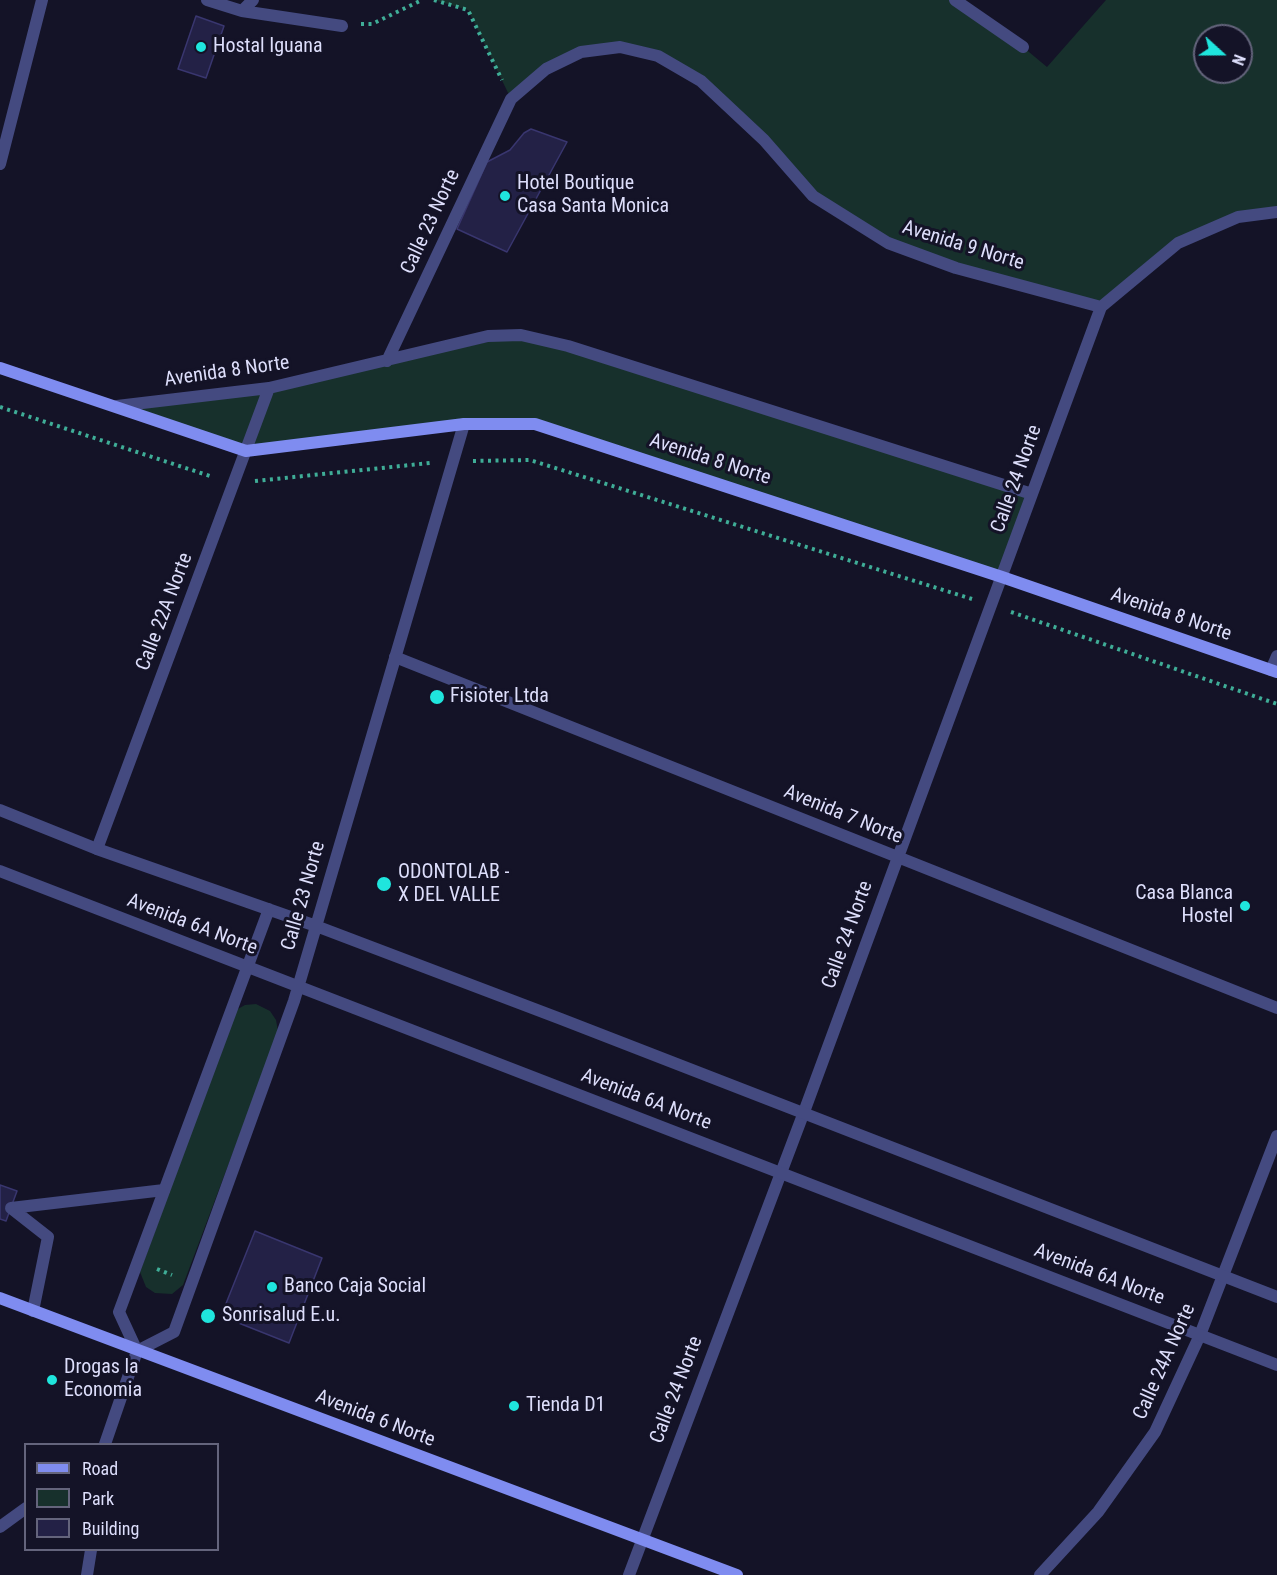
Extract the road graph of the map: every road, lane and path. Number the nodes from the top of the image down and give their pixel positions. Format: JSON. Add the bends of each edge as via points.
{"nodes":[{"id":1,"x":42,"y":0,"type":"edge"},
{"id":2,"x":207,"y":0,"type":"edge"},
{"id":3,"x":253,"y":0,"type":"edge"},
{"id":4,"x":422,"y":0,"type":"edge"},
{"id":5,"x":434,"y":0,"type":"edge"},
{"id":6,"x":955,"y":0,"type":"edge"},
{"id":7,"x":242,"y":11,"type":"junction"},
{"id":8,"x":342,"y":26,"type":"joint"},
{"id":9,"x":1023,"y":47,"type":"dead end"},
{"id":10,"x":511,"y":99,"type":"junction"},
{"id":11,"x":0,"y":164,"type":"edge"},
{"id":12,"x":1277,"y":212,"type":"edge"},
{"id":13,"x":1101,"y":307,"type":"junction"},
{"id":14,"x":387,"y":362,"type":"junction"},
{"id":15,"x":0,"y":368,"type":"edge"},
{"id":16,"x":269,"y":388,"type":"junction"},
{"id":17,"x":0,"y":406,"type":"edge"},
{"id":18,"x":117,"y":406,"type":"junction"},
{"id":19,"x":464,"y":424,"type":"junction"},
{"id":20,"x":246,"y":451,"type":"junction"},
{"id":21,"x":453,"y":461,"type":"junction"},
{"id":22,"x":233,"y":484,"type":"junction"},
{"id":23,"x":1032,"y":494,"type":"junction"},
{"id":24,"x":1002,"y":577,"type":"junction"},
{"id":25,"x":991,"y":605,"type":"junction"},
{"id":26,"x":1277,"y":656,"type":"edge"},
{"id":27,"x":395,"y":657,"type":"junction"},
{"id":28,"x":1274,"y":671,"type":"edge"},
{"id":29,"x":1277,"y":704,"type":"edge"},
{"id":30,"x":0,"y":810,"type":"edge"},
{"id":31,"x":96,"y":849,"type":"junction"},
{"id":32,"x":898,"y":857,"type":"junction"},
{"id":33,"x":0,"y":871,"type":"edge"},
{"id":34,"x":269,"y":909,"type":"junction"},
{"id":35,"x":316,"y":926,"type":"junction"},
{"id":36,"x":248,"y":967,"type":"junction"},
{"id":37,"x":298,"y":986,"type":"junction"},
{"id":38,"x":1277,"y":1008,"type":"edge"},
{"id":39,"x":804,"y":1112,"type":"junction"},
{"id":40,"x":1277,"y":1136,"type":"edge"},
{"id":41,"x":781,"y":1173,"type":"junction"},
{"id":42,"x":165,"y":1190,"type":"junction"},
{"id":43,"x":138,"y":1262,"type":"junction"},
{"id":44,"x":1224,"y":1275,"type":"junction"},
{"id":45,"x":192,"y":1282,"type":"junction"},
{"id":46,"x":1277,"y":1297,"type":"edge"},
{"id":47,"x":0,"y":1298,"type":"edge"},
{"id":48,"x":33,"y":1311,"type":"junction"},
{"id":49,"x":1200,"y":1335,"type":"junction"},
{"id":50,"x":137,"y":1351,"type":"junction"},
{"id":51,"x":1277,"y":1365,"type":"edge"},
{"id":52,"x":105,"y":1443,"type":"edge"},
{"id":53,"x":24,"y":1509,"type":"edge"},
{"id":54,"x":0,"y":1527,"type":"edge"},
{"id":55,"x":640,"y":1539,"type":"junction"},
{"id":56,"x":91,"y":1551,"type":"edge"},
{"id":57,"x":87,"y":1575,"type":"edge"},
{"id":58,"x":628,"y":1575,"type":"edge"},
{"id":59,"x":737,"y":1575,"type":"edge"},
{"id":60,"x":1040,"y":1575,"type":"edge"}],
"edges":[{"from":1,"to":11,"type":"street"},
{"from":2,"to":7,"type":"street"},
{"from":3,"to":7,"type":"street"},
{"from":4,"to":8,"type":"path","via":[[372,24]]},
{"from":5,"to":10,"type":"path","via":[[468,10]]},
{"from":6,"to":9,"type":"street"},
{"from":7,"to":8,"type":"street"},
{"from":10,"to":13,"type":"street","name":"Avenida 9 Norte","via":[[546,69],[581,52],[620,47],[658,56],[701,81],[764,140],[813,196],[879,238],[956,268]]},
{"from":10,"to":14,"type":"street","name":"Calle 23 Norte"},
{"from":12,"to":13,"type":"street","via":[[1238,217],[1178,243]]},
{"from":13,"to":23,"type":"street","name":"Calle 24 Norte"},
{"from":14,"to":16,"type":"street","name":"Avenida 8 Norte"},
{"from":14,"to":23,"type":"street","name":"Avenida 8 Norte","via":[[488,336],[520,334]]},
{"from":15,"to":18,"type":"main road","name":"Avenida 8 Norte"},
{"from":16,"to":18,"type":"street","name":"Avenida 8 Norte"},
{"from":16,"to":20,"type":"street","name":"Calle 22A Norte"},
{"from":17,"to":22,"type":"path"},
{"from":18,"to":20,"type":"main road","name":"Avenida 8 Norte"},
{"from":19,"to":20,"type":"main road","name":"Avenida 8 Norte"},
{"from":19,"to":21,"type":"street","name":"Calle 23 Norte"},
{"from":19,"to":24,"type":"main road","name":"Avenida 8 Norte","via":[[536,424]]},
{"from":20,"to":22,"type":"street","name":"Calle 22A Norte"},
{"from":21,"to":22,"type":"path"},
{"from":21,"to":25,"type":"path","via":[[530,460]]},
{"from":21,"to":27,"type":"street","name":"Calle 23 Norte"},
{"from":22,"to":31,"type":"street","name":"Calle 22A Norte"},
{"from":23,"to":24,"type":"street","name":"Calle 24 Norte"},
{"from":24,"to":25,"type":"street","name":"Calle 24 Norte"},
{"from":24,"to":28,"type":"main road","name":"Avenida 8 Norte"},
{"from":25,"to":29,"type":"path"},
{"from":25,"to":32,"type":"street","name":"Calle 24 Norte"},
{"from":26,"to":28,"type":"street"},
{"from":27,"to":32,"type":"street","name":"Avenida 7 Norte"},
{"from":27,"to":35,"type":"street","name":"Calle 23 Norte"},
{"from":30,"to":31,"type":"street","name":"Avenida 6A Norte"},
{"from":31,"to":34,"type":"street","name":"Avenida 6A Norte"},
{"from":32,"to":38,"type":"street","name":"Avenida 7 Norte"},
{"from":32,"to":39,"type":"street","name":"Calle 24 Norte"},
{"from":33,"to":36,"type":"street","name":"Avenida 6A Norte"},
{"from":34,"to":35,"type":"street","name":"Avenida 6A Norte"},
{"from":34,"to":36,"type":"street","name":"Calle 23 Norte"},
{"from":35,"to":37,"type":"street","name":"Calle 23 Norte"},
{"from":35,"to":39,"type":"street","name":"Avenida 6A Norte"},
{"from":36,"to":37,"type":"street","name":"Avenida 6A Norte"},
{"from":36,"to":42,"type":"street","name":"Calle 23 Norte"},
{"from":37,"to":41,"type":"street","name":"Avenida 6A Norte"},
{"from":37,"to":45,"type":"street","name":"Calle 23 Norte"},
{"from":39,"to":41,"type":"street","name":"Calle 24 Norte"},
{"from":39,"to":44,"type":"street","name":"Avenida 6A Norte"},
{"from":40,"to":44,"type":"street","name":"Calle 24A Norte"},
{"from":41,"to":49,"type":"street","name":"Avenida 6A Norte"},
{"from":41,"to":55,"type":"street","name":"Calle 24 Norte"},
{"from":42,"to":43,"type":"street","name":"Calle 23 Norte"},
{"from":42,"to":48,"type":"street","via":[[11,1208],[48,1237]]},
{"from":43,"to":45,"type":"path"},
{"from":43,"to":50,"type":"street","name":"Calle 23 Norte","via":[[119,1312]]},
{"from":44,"to":46,"type":"street","name":"Avenida 6A Norte"},
{"from":44,"to":49,"type":"street","name":"Calle 24A Norte"},
{"from":45,"to":50,"type":"street","name":"Calle 23 Norte","via":[[174,1332]]},
{"from":47,"to":48,"type":"main road","name":"Avenida 6 Norte"},
{"from":48,"to":50,"type":"main road","name":"Avenida 6 Norte"},
{"from":49,"to":51,"type":"street","name":"Avenida 6A Norte"},
{"from":49,"to":60,"type":"street","name":"Calle 24A Norte","via":[[1155,1432],[1135,1464],[1098,1512]]},
{"from":50,"to":52,"type":"street"},
{"from":50,"to":55,"type":"main road","name":"Avenida 6 Norte"},
{"from":53,"to":54,"type":"street"},
{"from":55,"to":58,"type":"street","name":"Calle 24 Norte"},
{"from":55,"to":59,"type":"main road","name":"Avenida 6 Norte"},
{"from":56,"to":57,"type":"street"}]}
